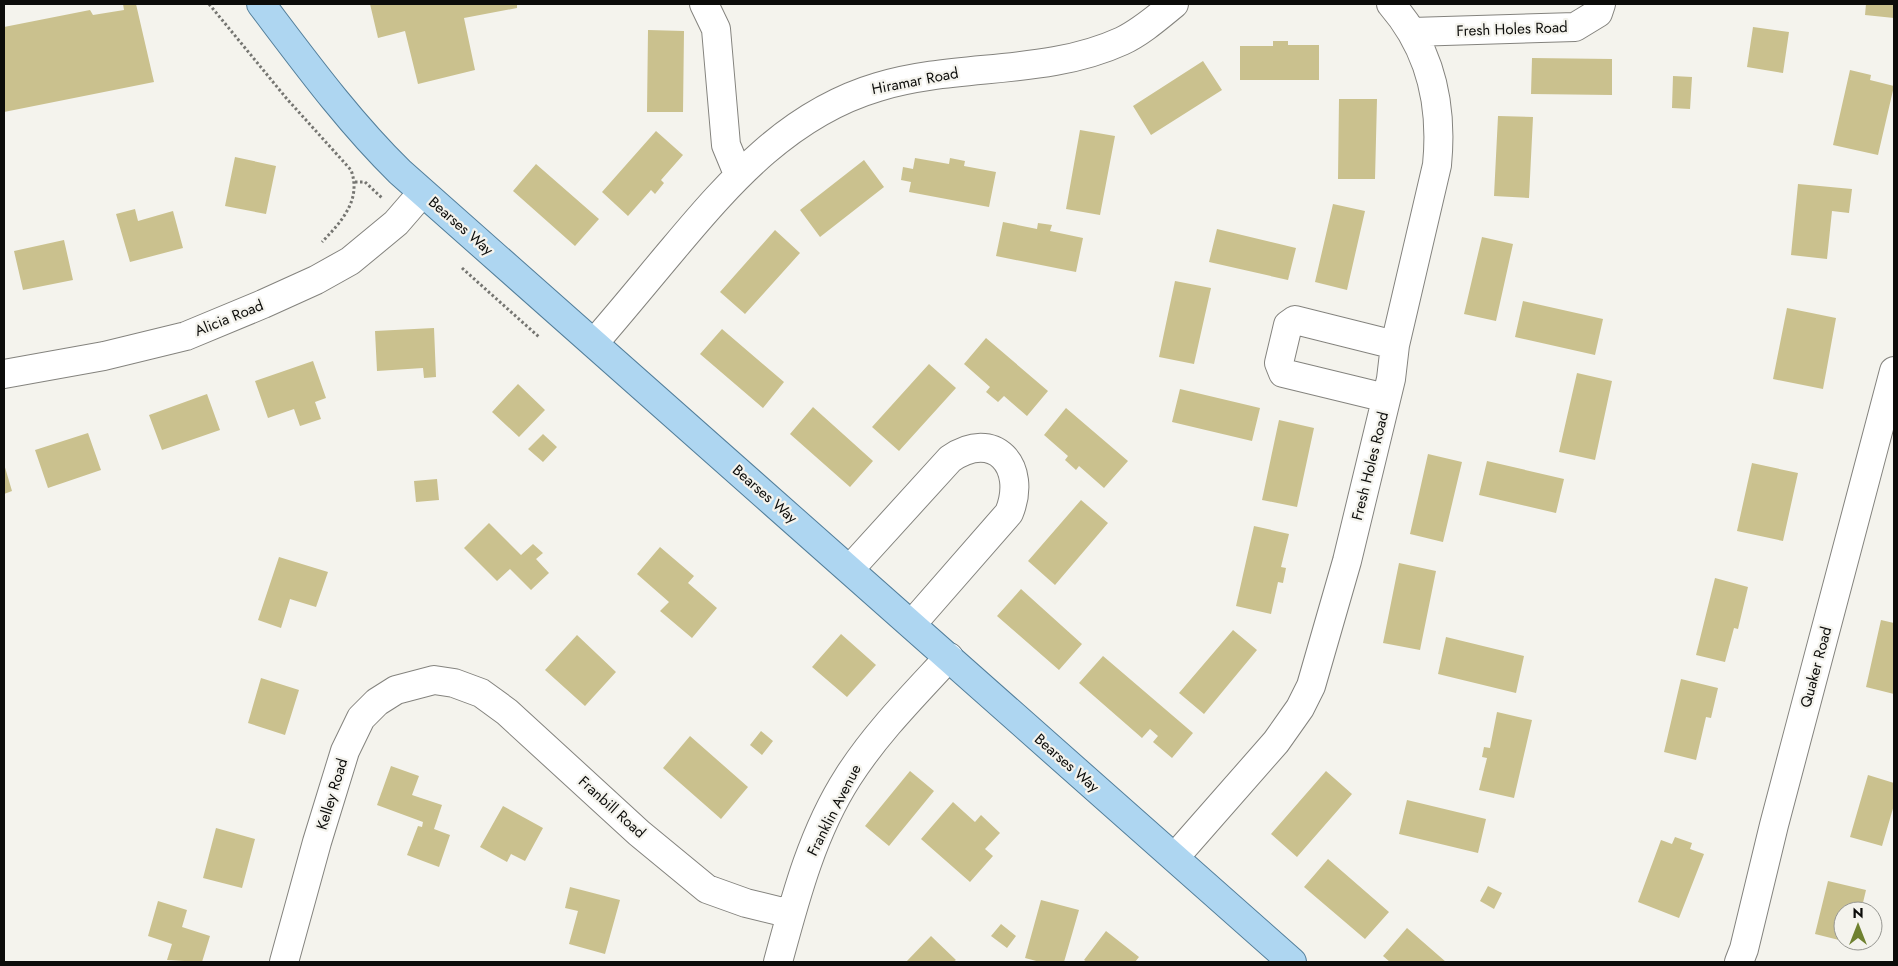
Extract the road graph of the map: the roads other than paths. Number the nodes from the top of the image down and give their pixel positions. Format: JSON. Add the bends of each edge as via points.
{"nodes":[{"id":1,"x":261,"y":4,"type":"edge"},
{"id":2,"x":704,"y":4,"type":"edge"},
{"id":3,"x":1174,"y":4,"type":"edge"},
{"id":4,"x":1391,"y":4,"type":"edge"},
{"id":5,"x":1600,"y":4,"type":"edge"},
{"id":6,"x":1412,"y":32,"type":"junction"},
{"id":7,"x":738,"y":174,"type":"junction"},
{"id":8,"x":422,"y":193,"type":"junction"},
{"id":9,"x":594,"y":343,"type":"junction"},
{"id":10,"x":1395,"y":345,"type":"junction"},
{"id":11,"x":1894,"y":371,"type":"edge"},
{"id":12,"x":4,"y":374,"type":"edge"},
{"id":13,"x":1386,"y":398,"type":"junction"},
{"id":14,"x":850,"y":569,"type":"junction"},
{"id":15,"x":912,"y":624,"type":"junction"},
{"id":16,"x":949,"y":656,"type":"junction"},
{"id":17,"x":443,"y":681,"type":"joint"},
{"id":18,"x":1175,"y":857,"type":"junction"},
{"id":19,"x":791,"y":914,"type":"junction"},
{"id":20,"x":284,"y":962,"type":"edge"},
{"id":21,"x":778,"y":962,"type":"edge"},
{"id":22,"x":1292,"y":962,"type":"edge"},
{"id":23,"x":1739,"y":962,"type":"edge"}],
"edges":[{"from":1,"to":8,"type":"main road","name":"Bearses Way","via":[[364,135]]},
{"from":2,"to":7,"type":"street","via":[[716,29],[726,145]]},
{"from":3,"to":7,"type":"street","name":"Hiramar Road","via":[[1122,41],[1080,55],[878,86],[799,123]]},
{"from":4,"to":6,"type":"street","name":"Fresh Holes Road"},
{"from":5,"to":6,"type":"street","name":"Fresh Holes Road","via":[[1598,13],[1575,27]]},
{"from":6,"to":10,"type":"street","name":"Fresh Holes Road","via":[[1434,86],[1439,145]]},
{"from":7,"to":9,"type":"street","name":"Hiramar Road"},
{"from":8,"to":9,"type":"main road","name":"Bearses Way"},
{"from":8,"to":12,"type":"street","name":"Alicia Road","via":[[396,223],[350,261],[263,304],[186,336],[104,356]]},
{"from":9,"to":14,"type":"main road","name":"Bearses Way"},
{"from":10,"to":13,"type":"street","name":"Fresh Holes Road"},
{"from":10,"to":13,"type":"street","via":[[1295,320],[1288,325],[1279,363],[1283,373]]},
{"from":11,"to":23,"type":"street","name":"Quaker Road"},
{"from":13,"to":18,"type":"street","name":"Fresh Holes Road","via":[[1347,561],[1311,686],[1276,742]]},
{"from":14,"to":15,"type":"main road","name":"Bearses Way"},
{"from":14,"to":15,"type":"street","via":[[950,459],[961,451],[974,448],[1003,457],[1015,480],[1014,501],[1009,513]]},
{"from":15,"to":16,"type":"main road","name":"Bearses Way"},
{"from":16,"to":18,"type":"main road","name":"Bearses Way"},
{"from":16,"to":19,"type":"street","name":"Franklin Avenue","via":[[866,751],[847,779],[808,860]]},
{"from":17,"to":19,"type":"street","name":"Franbill Road","via":[[481,693],[507,712],[639,833],[707,889]]},
{"from":17,"to":20,"type":"street","name":"Kelley Road","via":[[418,683],[396,690],[361,718],[345,751]]},
{"from":18,"to":22,"type":"main road","name":"Bearses Way"},
{"from":19,"to":21,"type":"street","name":"Franklin Avenue"}]}
